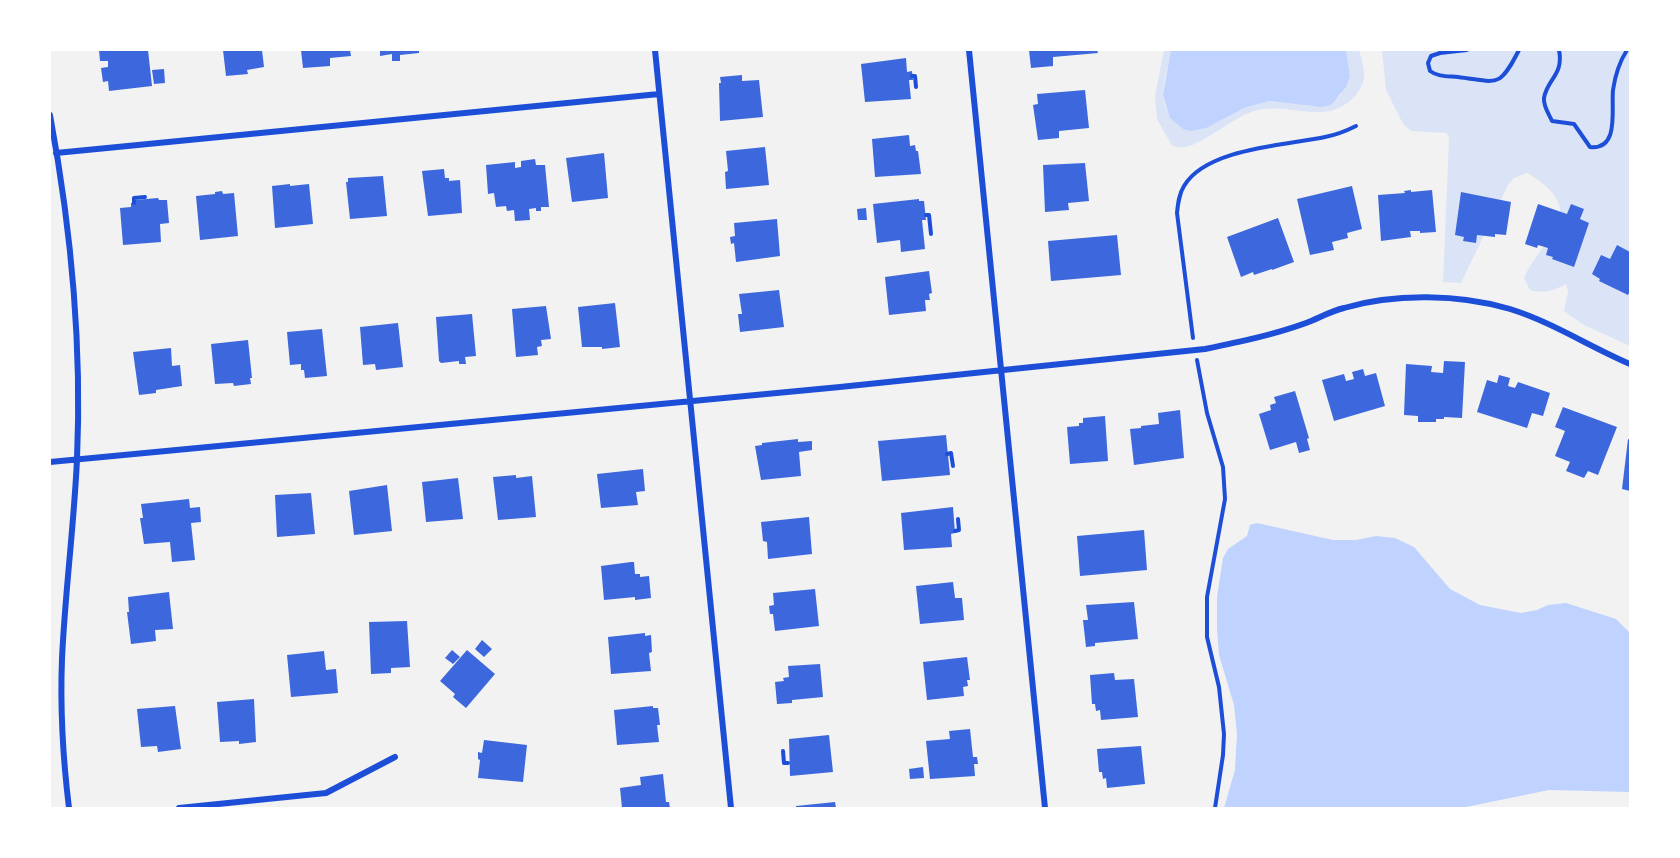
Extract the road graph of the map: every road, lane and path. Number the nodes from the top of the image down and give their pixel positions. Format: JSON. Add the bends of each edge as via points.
{"nodes":[{"id":1,"x":655,"y":50,"type":"edge"},
{"id":2,"x":969,"y":50,"type":"edge"},
{"id":3,"x":1467,"y":50,"type":"edge"},
{"id":4,"x":1519,"y":50,"type":"edge"},
{"id":5,"x":1559,"y":50,"type":"edge"},
{"id":6,"x":1627,"y":50,"type":"edge"},
{"id":7,"x":912,"y":76,"type":"dead end"},
{"id":8,"x":916,"y":87,"type":"dead end"},
{"id":9,"x":659,"y":94,"type":"junction"},
{"id":10,"x":50,"y":115,"type":"edge"},
{"id":11,"x":1356,"y":126,"type":"dead end"},
{"id":12,"x":56,"y":153,"type":"junction"},
{"id":13,"x":145,"y":197,"type":"dead end"},
{"id":14,"x":134,"y":202,"type":"dead end"},
{"id":15,"x":926,"y":215,"type":"dead end"},
{"id":16,"x":931,"y":234,"type":"dead end"},
{"id":17,"x":1192,"y":335,"type":"dead end"},
{"id":18,"x":1630,"y":364,"type":"edge"},
{"id":19,"x":1197,"y":366,"type":"dead end"},
{"id":20,"x":1001,"y":370,"type":"junction"},
{"id":21,"x":689,"y":400,"type":"junction"},
{"id":22,"x":947,"y":454,"type":"dead end"},
{"id":23,"x":77,"y":460,"type":"junction"},
{"id":24,"x":50,"y":462,"type":"edge"},
{"id":25,"x":953,"y":466,"type":"dead end"},
{"id":26,"x":958,"y":519,"type":"dead end"},
{"id":27,"x":955,"y":531,"type":"dead end"},
{"id":28,"x":783,"y":751,"type":"dead end"},
{"id":29,"x":395,"y":757,"type":"dead end"},
{"id":30,"x":788,"y":764,"type":"dead end"},
{"id":31,"x":69,"y":808,"type":"edge"},
{"id":32,"x":179,"y":808,"type":"edge"},
{"id":33,"x":730,"y":808,"type":"edge"},
{"id":34,"x":1045,"y":808,"type":"edge"},
{"id":35,"x":1215,"y":808,"type":"edge"}],
"edges":[{"from":1,"to":9,"type":"street"},
{"from":2,"to":20,"type":"street"},
{"from":3,"to":4,"type":"path","via":[[1431,56],[1430,71],[1435,75],[1491,82],[1510,68]]},
{"from":5,"to":6,"type":"path","via":[[1561,61],[1544,99],[1546,109],[1552,121],[1574,124],[1590,147],[1597,148],[1607,142],[1613,124],[1614,87]]},
{"from":7,"to":8,"type":"path"},
{"from":9,"to":12,"type":"street"},
{"from":9,"to":21,"type":"street"},
{"from":10,"to":12,"type":"street"},
{"from":11,"to":17,"type":"path","via":[[1328,137],[1244,150],[1191,176],[1178,200],[1177,213]]},
{"from":12,"to":23,"type":"street","via":[[71,261]]},
{"from":13,"to":14,"type":"path","via":[[134,198]]},
{"from":15,"to":16,"type":"path"},
{"from":18,"to":20,"type":"street","via":[[1510,309],[1462,299],[1402,297],[1344,308],[1268,334],[1205,349]]},
{"from":19,"to":35,"type":"path","via":[[1220,453],[1225,499],[1207,597],[1208,637],[1224,734]]},
{"from":20,"to":21,"type":"street"},
{"from":20,"to":34,"type":"street"},
{"from":21,"to":23,"type":"street"},
{"from":21,"to":33,"type":"street"},
{"from":22,"to":25,"type":"path","via":[[951,453]]},
{"from":23,"to":24,"type":"street"},
{"from":23,"to":31,"type":"street","via":[[62,659],[61,715]]},
{"from":26,"to":27,"type":"path","via":[[959,530]]},
{"from":28,"to":30,"type":"path","via":[[784,763]]},
{"from":29,"to":32,"type":"street","via":[[326,793]]}]}
